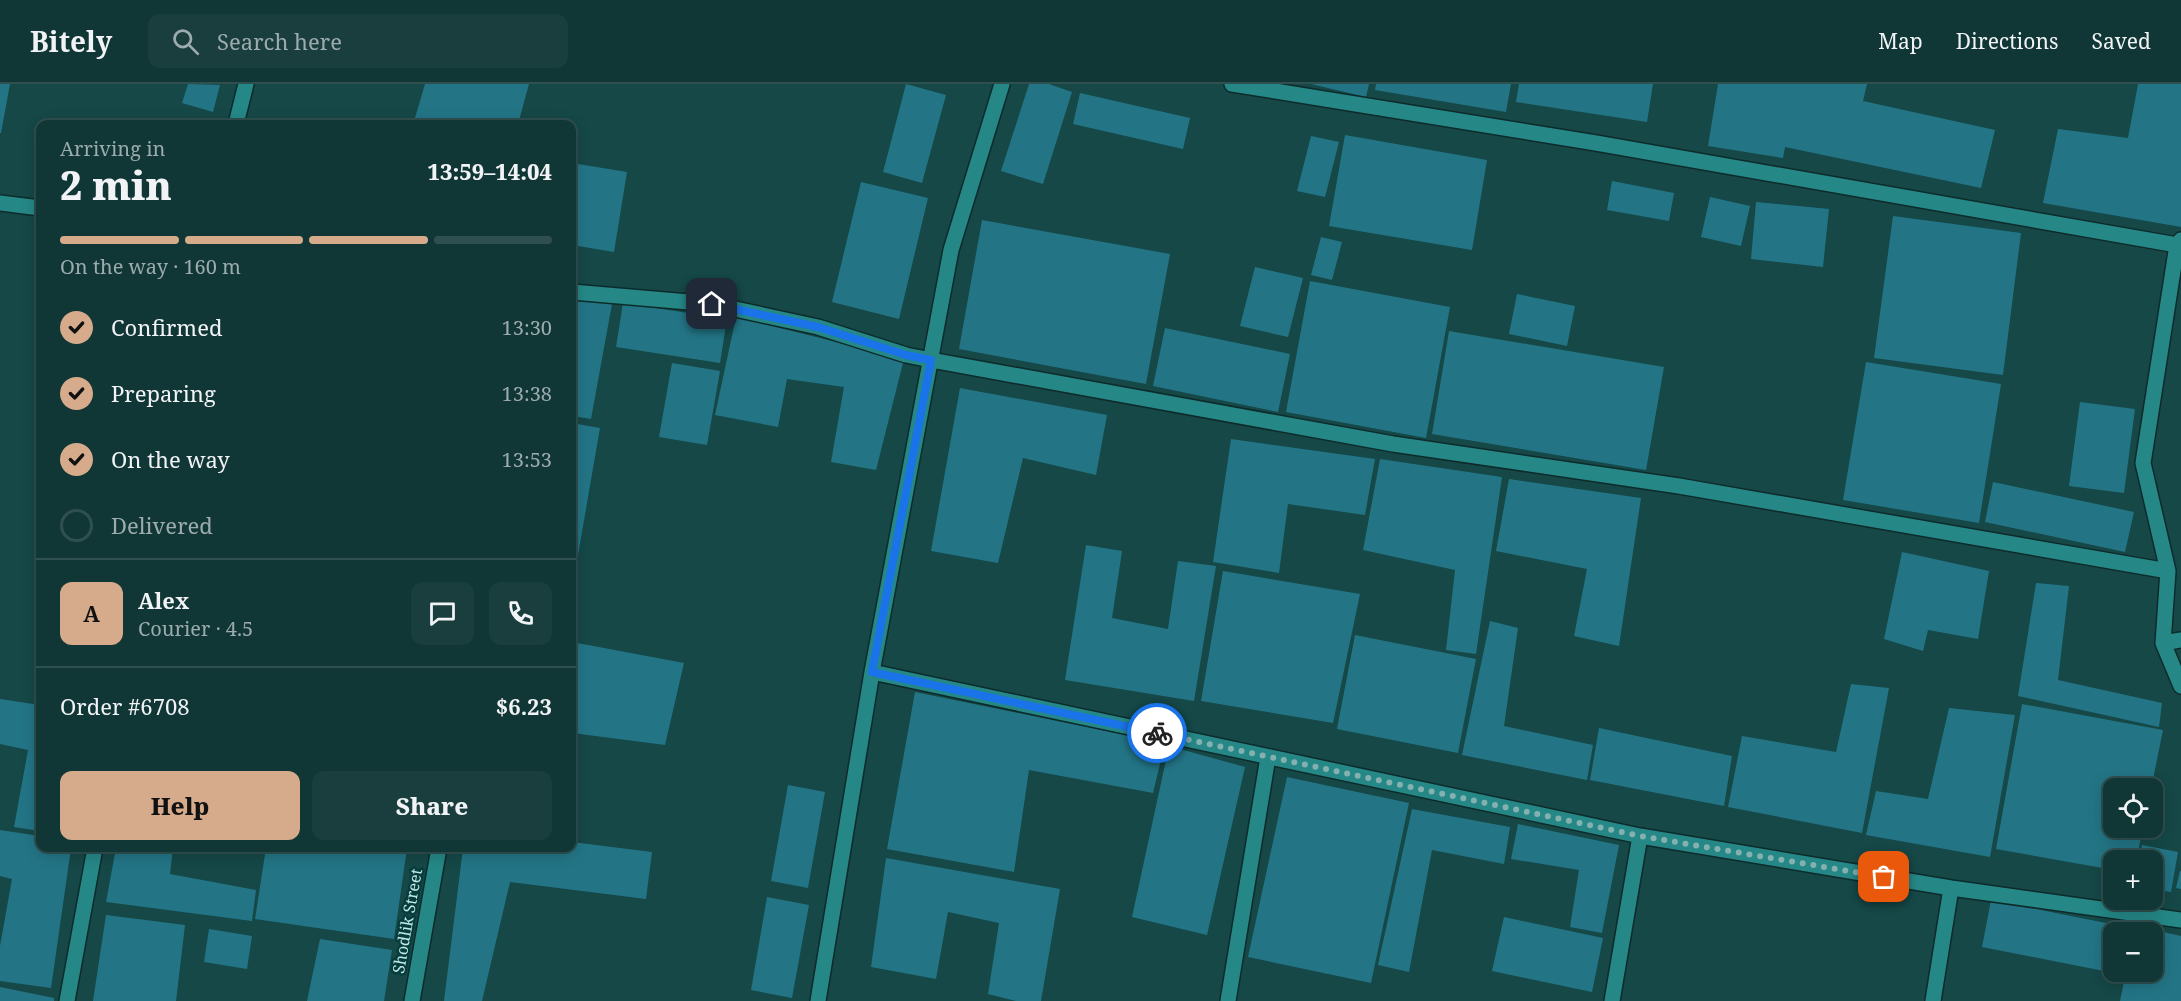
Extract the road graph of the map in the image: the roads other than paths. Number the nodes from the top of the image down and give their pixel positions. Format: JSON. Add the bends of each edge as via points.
{"nodes":[{"id":1,"x":246,"y":84,"type":"edge"},
{"id":2,"x":1002,"y":84,"type":"edge"},
{"id":3,"x":1232,"y":84,"type":"edge"},
{"id":4,"x":237,"y":120,"type":"edge"},
{"id":5,"x":0,"y":203,"type":"edge"},
{"id":6,"x":36,"y":208,"type":"edge"},
{"id":7,"x":2179,"y":242,"type":"edge"},
{"id":8,"x":576,"y":292,"type":"edge"},
{"id":9,"x":931,"y":360,"type":"junction"},
{"id":10,"x":2168,"y":571,"type":"junction"},
{"id":11,"x":2181,"y":640,"type":"edge"},
{"id":12,"x":2163,"y":643,"type":"junction"},
{"id":13,"x":872,"y":672,"type":"junction"},
{"id":14,"x":2181,"y":686,"type":"edge"},
{"id":15,"x":1268,"y":757,"type":"junction"},
{"id":16,"x":1640,"y":836,"type":"junction"},
{"id":17,"x":94,"y":852,"type":"edge"},
{"id":18,"x":437,"y":852,"type":"edge"},
{"id":19,"x":1951,"y":888,"type":"junction"},
{"id":20,"x":2181,"y":920,"type":"edge"},
{"id":21,"x":67,"y":1001,"type":"edge"},
{"id":22,"x":412,"y":1001,"type":"edge"},
{"id":23,"x":818,"y":1001,"type":"edge"},
{"id":24,"x":1228,"y":1001,"type":"edge"},
{"id":25,"x":1612,"y":1001,"type":"edge"},
{"id":26,"x":1933,"y":1001,"type":"edge"}],
"edges":[{"from":1,"to":4,"type":"street"},
{"from":2,"to":9,"type":"street","via":[[951,250]]},
{"from":3,"to":7,"type":"street"},
{"from":5,"to":6,"type":"street"},
{"from":7,"to":10,"type":"street","via":[[2143,463]]},
{"from":8,"to":9,"type":"street","via":[[712,304],[818,327]]},
{"from":9,"to":10,"type":"street","via":[[1393,444],[1679,486]]},
{"from":9,"to":13,"type":"street"},
{"from":10,"to":12,"type":"street"},
{"from":11,"to":12,"type":"street"},
{"from":12,"to":14,"type":"street"},
{"from":13,"to":15,"type":"street"},
{"from":13,"to":23,"type":"street"},
{"from":15,"to":16,"type":"street"},
{"from":15,"to":24,"type":"street"},
{"from":16,"to":19,"type":"street"},
{"from":16,"to":25,"type":"street"},
{"from":17,"to":21,"type":"street"},
{"from":18,"to":22,"type":"street","name":"Shodlik Street"},
{"from":19,"to":20,"type":"street"},
{"from":19,"to":26,"type":"street"}]}
